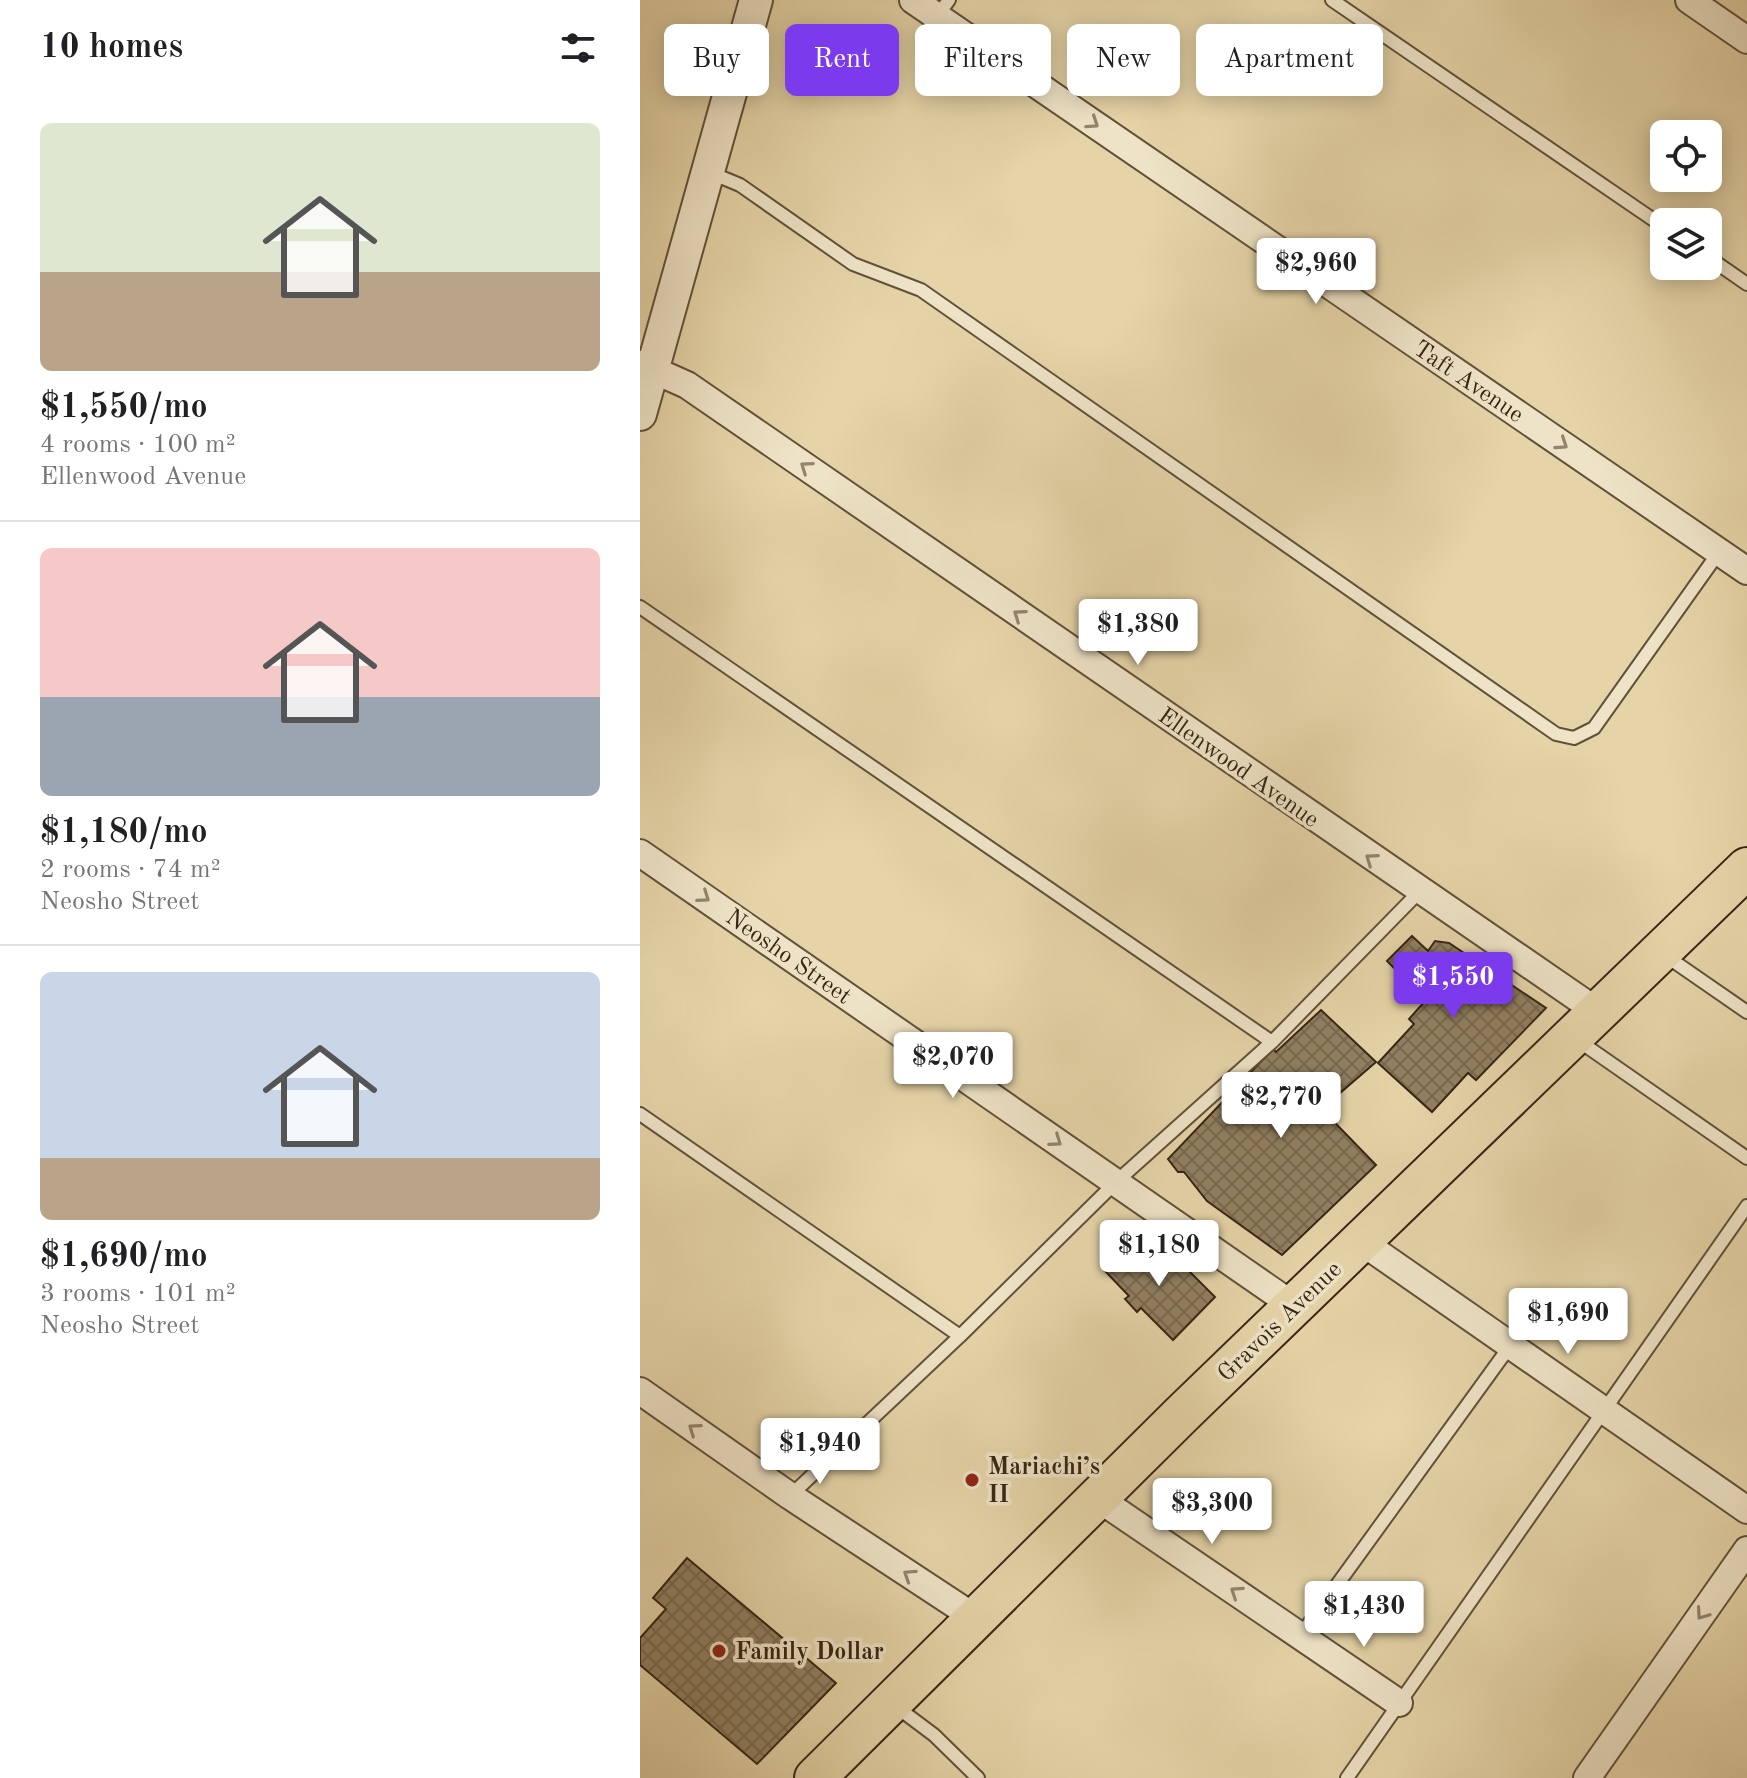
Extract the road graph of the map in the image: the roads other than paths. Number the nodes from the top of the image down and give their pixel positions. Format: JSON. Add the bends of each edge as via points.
{"nodes":[{"id":1,"x":756,"y":0,"type":"edge"},
{"id":2,"x":913,"y":0,"type":"edge"},
{"id":3,"x":1332,"y":0,"type":"edge"},
{"id":4,"x":1689,"y":0,"type":"edge"},
{"id":5,"x":943,"y":8,"type":"edge"},
{"id":6,"x":1747,"y":40,"type":"edge"},
{"id":7,"x":708,"y":172,"type":"junction"},
{"id":8,"x":1650,"y":217,"type":"edge"},
{"id":9,"x":1722,"y":267,"type":"edge"},
{"id":10,"x":1747,"y":284,"type":"edge"},
{"id":11,"x":646,"y":366,"type":"edge"},
{"id":12,"x":640,"y":414,"type":"edge"},
{"id":13,"x":1719,"y":552,"type":"junction"},
{"id":14,"x":1747,"y":571,"type":"edge"},
{"id":15,"x":640,"y":607,"type":"edge"},
{"id":16,"x":640,"y":853,"type":"edge"},
{"id":17,"x":1747,"y":868,"type":"edge"},
{"id":18,"x":1419,"y":892,"type":"junction"},
{"id":19,"x":1660,"y":952,"type":"junction"},
{"id":20,"x":1747,"y":1012,"type":"edge"},
{"id":21,"x":1586,"y":1025,"type":"junction"},
{"id":22,"x":1272,"y":1042,"type":"junction"},
{"id":23,"x":640,"y":1114,"type":"edge"},
{"id":24,"x":1747,"y":1158,"type":"edge"},
{"id":25,"x":1116,"y":1182,"type":"junction"},
{"id":26,"x":1747,"y":1206,"type":"edge"},
{"id":27,"x":1362,"y":1242,"type":"junction"},
{"id":28,"x":1294,"y":1306,"type":"junction"},
{"id":29,"x":960,"y":1336,"type":"junction"},
{"id":30,"x":1510,"y":1346,"type":"junction"},
{"id":31,"x":640,"y":1391,"type":"edge"},
{"id":32,"x":1604,"y":1411,"type":"junction"},
{"id":33,"x":790,"y":1496,"type":"junction"},
{"id":34,"x":1096,"y":1497,"type":"junction"},
{"id":35,"x":1747,"y":1510,"type":"edge"},
{"id":36,"x":1747,"y":1550,"type":"edge"},
{"id":37,"x":974,"y":1617,"type":"junction"},
{"id":38,"x":1300,"y":1636,"type":"junction"},
{"id":39,"x":892,"y":1703,"type":"junction"},
{"id":40,"x":1399,"y":1703,"type":"junction"},
{"id":41,"x":815,"y":1778,"type":"edge"},
{"id":42,"x":978,"y":1778,"type":"edge"},
{"id":43,"x":1347,"y":1778,"type":"edge"},
{"id":44,"x":1587,"y":1778,"type":"edge"}],
"edges":[{"from":1,"to":7,"type":"street"},
{"from":2,"to":5,"type":"street","name":"Taft Avenue"},
{"from":3,"to":8,"type":"lane"},
{"from":4,"to":6,"type":"street"},
{"from":5,"to":13,"type":"street","name":"Taft Avenue","one_way":true},
{"from":7,"to":11,"type":"street"},
{"from":7,"to":13,"type":"lane","via":[[740,185],[853,264],[921,290],[1556,734],[1574,738],[1594,728]]},
{"from":9,"to":10,"type":"lane"},
{"from":11,"to":12,"type":"street"},
{"from":18,"to":11,"type":"street","name":"Ellenwood Avenue","one_way":true,"via":[[687,385]]},
{"from":13,"to":14,"type":"street","name":"Taft Avenue"},
{"from":15,"to":22,"type":"lane"},
{"from":16,"to":25,"type":"street","name":"Neosho Street","one_way":true},
{"from":17,"to":19,"type":"main road","name":"Gravois Avenue"},
{"from":18,"to":21,"type":"street","name":"Ellenwood Avenue"},
{"from":18,"to":22,"type":"lane"},
{"from":19,"to":20,"type":"lane"},
{"from":19,"to":21,"type":"main road","name":"Gravois Avenue"},
{"from":21,"to":24,"type":"lane"},
{"from":21,"to":27,"type":"main road","name":"Gravois Avenue"},
{"from":22,"to":25,"type":"lane"},
{"from":23,"to":29,"type":"lane"},
{"from":25,"to":28,"type":"street","name":"Neosho Street"},
{"from":25,"to":29,"type":"lane"},
{"from":26,"to":32,"type":"lane"},
{"from":27,"to":28,"type":"main road","name":"Gravois Avenue"},
{"from":27,"to":30,"type":"street"},
{"from":28,"to":34,"type":"main road","name":"Gravois Avenue"},
{"from":29,"to":33,"type":"lane"},
{"from":30,"to":32,"type":"street"},
{"from":30,"to":38,"type":"lane"},
{"from":33,"to":31,"type":"street","one_way":true},
{"from":32,"to":35,"type":"street"},
{"from":32,"to":40,"type":"lane"},
{"from":37,"to":33,"type":"street","one_way":true},
{"from":34,"to":37,"type":"main road","name":"Gravois Avenue"},
{"from":38,"to":34,"type":"street","one_way":true},
{"from":36,"to":44,"type":"street","one_way":true},
{"from":37,"to":39,"type":"main road","name":"Gravois Avenue"},
{"from":38,"to":40,"type":"street"},
{"from":39,"to":41,"type":"main road","name":"Gravois Avenue"},
{"from":39,"to":42,"type":"lane"},
{"from":40,"to":43,"type":"lane"}]}
